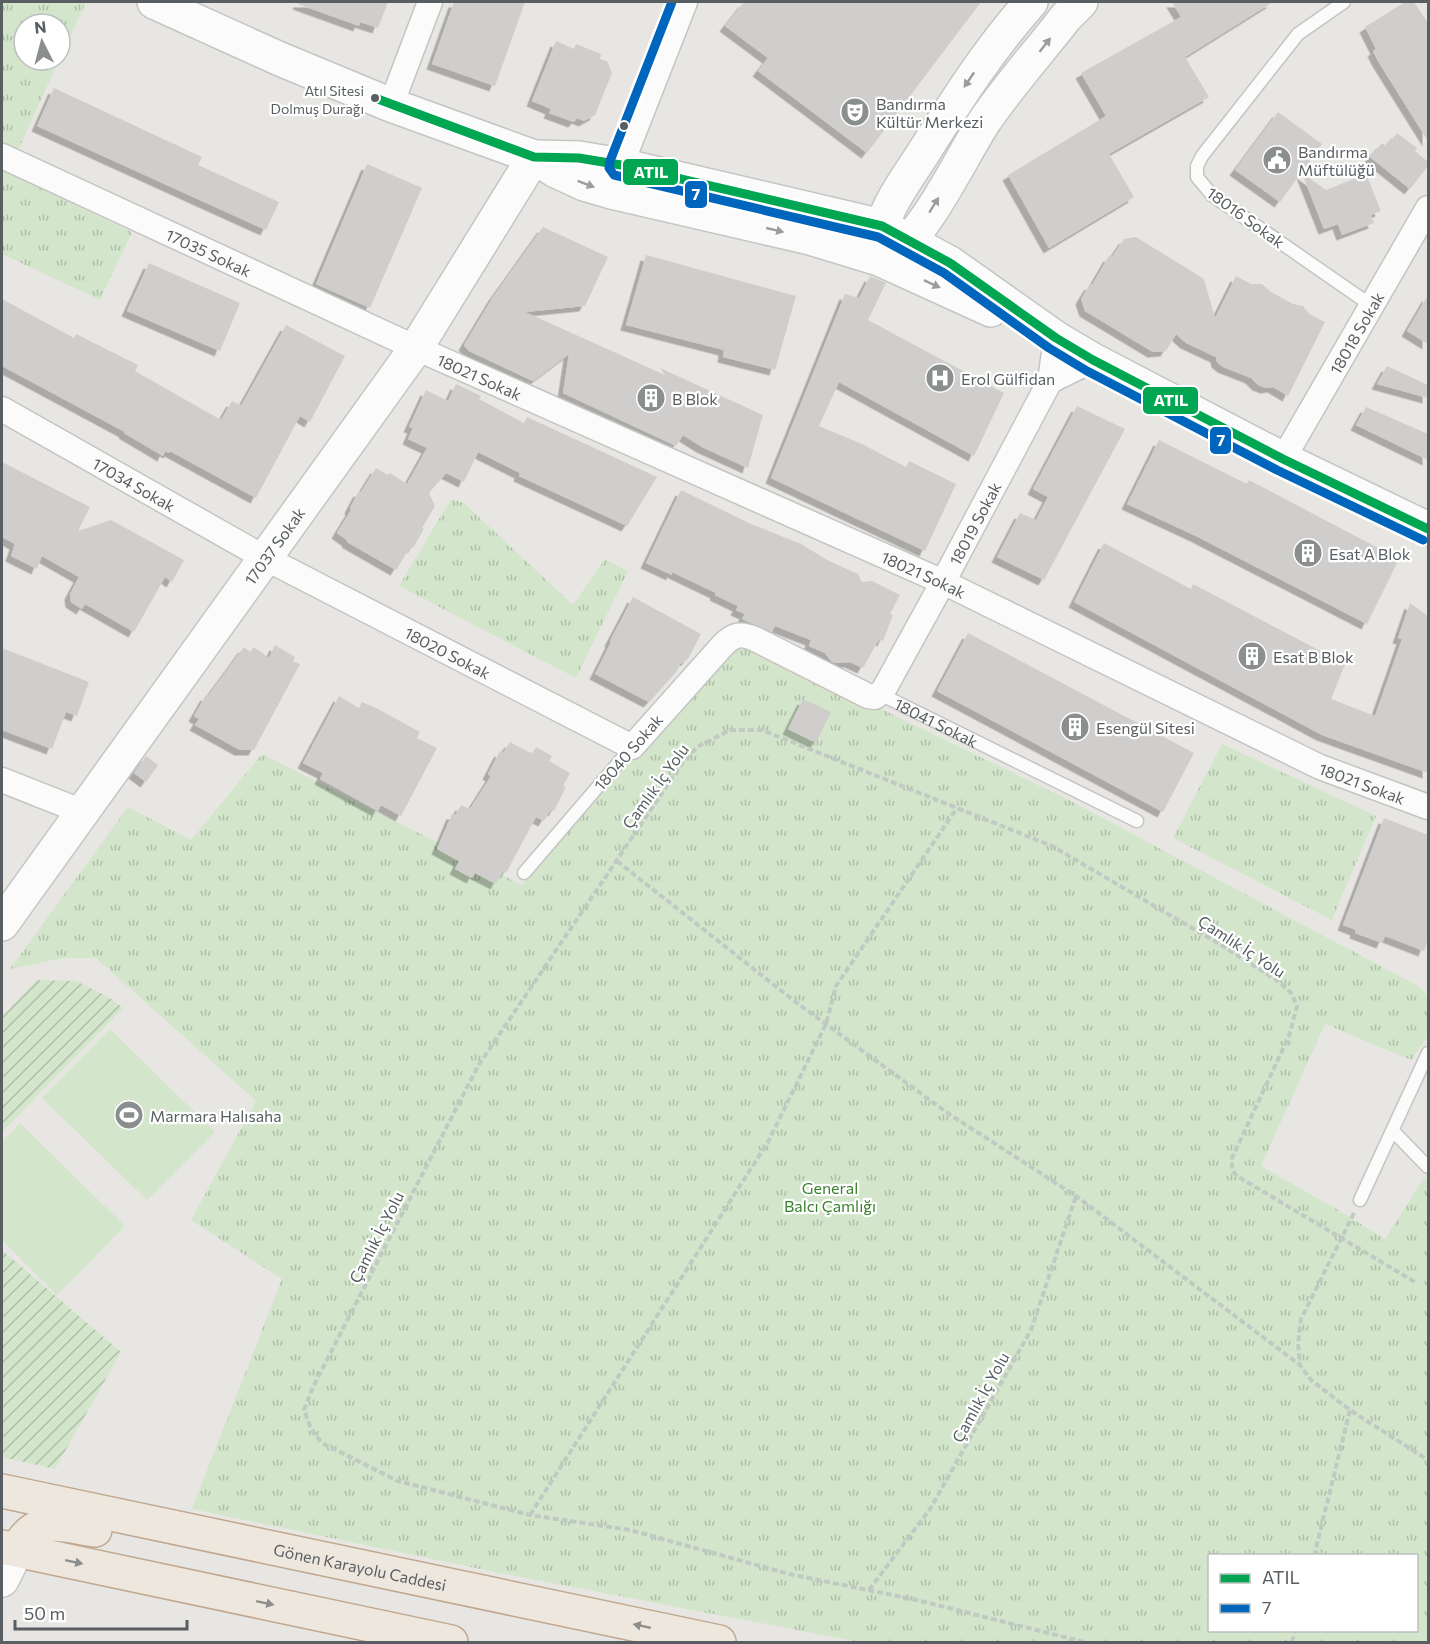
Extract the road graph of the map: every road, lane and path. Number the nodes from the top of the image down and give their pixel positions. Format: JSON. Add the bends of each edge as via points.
{"nodes":[{"id":1,"x":154,"y":2,"type":"edge"},
{"id":2,"x":430,"y":2,"type":"edge"},
{"id":3,"x":686,"y":2,"type":"edge"},
{"id":4,"x":1031,"y":2,"type":"edge"},
{"id":5,"x":1081,"y":2,"type":"edge"},
{"id":6,"x":1344,"y":2,"type":"edge"},
{"id":7,"x":391,"y":105,"type":"junction"},
{"id":8,"x":2,"y":156,"type":"edge"},
{"id":9,"x":534,"y":157,"type":"junction"},
{"id":10,"x":621,"y":165,"type":"junction"},
{"id":11,"x":1428,"y":208,"type":"edge"},
{"id":12,"x":896,"y":233,"type":"junction"},
{"id":13,"x":879,"y":259,"type":"junction"},
{"id":14,"x":1372,"y":306,"type":"junction"},
{"id":15,"x":1056,"y":338,"type":"junction"},
{"id":16,"x":416,"y":348,"type":"junction"},
{"id":17,"x":1094,"y":360,"type":"junction"},
{"id":18,"x":1050,"y":381,"type":"junction"},
{"id":19,"x":2,"y":410,"type":"edge"},
{"id":20,"x":1283,"y":459,"type":"junction"},
{"id":21,"x":1428,"y":529,"type":"edge"},
{"id":22,"x":265,"y":558,"type":"junction"},
{"id":23,"x":944,"y":582,"type":"junction"},
{"id":24,"x":735,"y":635,"type":"joint"},
{"id":25,"x":880,"y":694,"type":"junction"},
{"id":26,"x":632,"y":747,"type":"junction"},
{"id":27,"x":2,"y":780,"type":"edge"},
{"id":28,"x":1428,"y":807,"type":"edge"},
{"id":29,"x":957,"y":808,"type":"junction"},
{"id":30,"x":83,"y":812,"type":"junction"},
{"id":31,"x":1137,"y":820,"type":"dead end"},
{"id":32,"x":617,"y":861,"type":"junction"},
{"id":33,"x":524,"y":873,"type":"dead end"},
{"id":34,"x":2,"y":924,"type":"edge"},
{"id":35,"x":826,"y":1024,"type":"junction"},
{"id":36,"x":1428,"y":1053,"type":"edge"},
{"id":37,"x":1393,"y":1131,"type":"junction"},
{"id":38,"x":1428,"y":1167,"type":"edge"},
{"id":39,"x":1076,"y":1196,"type":"junction"},
{"id":40,"x":1360,"y":1200,"type":"joint"},
{"id":41,"x":1342,"y":1238,"type":"junction"},
{"id":42,"x":1415,"y":1282,"type":"dead end"},
{"id":43,"x":1300,"y":1365,"type":"junction"},
{"id":44,"x":1350,"y":1410,"type":"junction"},
{"id":45,"x":1428,"y":1460,"type":"edge"},
{"id":46,"x":2,"y":1467,"type":"edge"},
{"id":47,"x":2,"y":1491,"type":"edge"},
{"id":48,"x":2,"y":1497,"type":"edge"},
{"id":49,"x":530,"y":1515,"type":"junction"},
{"id":50,"x":212,"y":1535,"type":"junction"},
{"id":51,"x":9,"y":1549,"type":"edge"},
{"id":52,"x":1314,"y":1554,"type":"edge"},
{"id":53,"x":2,"y":1580,"type":"edge"},
{"id":54,"x":869,"y":1590,"type":"junction"},
{"id":55,"x":565,"y":1610,"type":"junction"},
{"id":56,"x":451,"y":1642,"type":"edge"},
{"id":57,"x":719,"y":1642,"type":"edge"},
{"id":58,"x":1084,"y":1642,"type":"edge"}],
"edges":[{"from":1,"to":7,"type":"main road"},
{"from":2,"to":7,"type":"street"},
{"from":3,"to":10,"type":"street"},
{"from":4,"to":12,"type":"main road","one_way":true,"via":[[970,79],[896,195]]},
{"from":12,"to":5,"type":"main road","one_way":true,"via":[[925,219],[985,121]]},
{"from":6,"to":14,"type":"lane","name":"18016 Sokak","via":[[1298,34],[1202,156],[1197,177],[1212,195]]},
{"from":7,"to":9,"type":"main road"},
{"from":8,"to":16,"type":"street","name":"17035 Sokak"},
{"from":9,"to":10,"type":"main road","via":[[579,158]]},
{"from":9,"to":13,"type":"main road","one_way":true,"via":[[584,184],[611,192],[810,238]]},
{"from":9,"to":16,"type":"main road","name":"17037 Sokak"},
{"from":10,"to":12,"type":"main road"},
{"from":11,"to":14,"type":"street","name":"18018 Sokak"},
{"from":12,"to":13,"type":"main road","via":[[879,236]]},
{"from":12,"to":15,"type":"main road","via":[[950,263]]},
{"from":13,"to":15,"type":"main road","one_way":true},
{"from":14,"to":20,"type":"street","name":"18018 Sokak"},
{"from":15,"to":17,"type":"main road"},
{"from":15,"to":18,"type":"street","name":"18019 Sokak"},
{"from":16,"to":22,"type":"main road","name":"17037 Sokak"},
{"from":16,"to":23,"type":"street","name":"18021 Sokak"},
{"from":17,"to":18,"type":"street"},
{"from":17,"to":20,"type":"main road"},
{"from":18,"to":23,"type":"street","name":"18019 Sokak"},
{"from":19,"to":22,"type":"street","name":"17034 Sokak"},
{"from":20,"to":21,"type":"main road"},
{"from":22,"to":26,"type":"street","name":"18020 Sokak"},
{"from":22,"to":30,"type":"main road","name":"17037 Sokak"},
{"from":23,"to":25,"type":"street","name":"18019 Sokak"},
{"from":23,"to":28,"type":"street","name":"18021 Sokak","via":[[1320,767]]},
{"from":24,"to":25,"type":"street","name":"18041 Sokak","via":[[755,639],[868,696]]},
{"from":24,"to":26,"type":"street","name":"18040 Sokak"},
{"from":25,"to":31,"type":"lane","name":"18041 Sokak"},
{"from":26,"to":33,"type":"lane","name":"18040 Sokak"},
{"from":27,"to":30,"type":"street"},
{"from":29,"to":32,"type":"path","name":"Çamlık İç Yolu","via":[[762,730],[730,730],[697,747],[681,765]]},
{"from":29,"to":35,"type":"path","via":[[836,986]]},
{"from":29,"to":41,"type":"path","name":"Çamlık İç Yolu","via":[[1052,846],[1221,945],[1291,993],[1297,1006],[1289,1036],[1232,1158],[1232,1170]]},
{"from":30,"to":34,"type":"main road","name":"17037 Sokak"},
{"from":32,"to":35,"type":"path"},
{"from":32,"to":49,"type":"path","name":"Çamlık İç Yolu","via":[[478,1066],[304,1410],[321,1443],[398,1481]]},
{"from":35,"to":39,"type":"path","via":[[949,1114]]},
{"from":35,"to":49,"type":"path","via":[[768,1142]]},
{"from":36,"to":37,"type":"lane"},
{"from":37,"to":38,"type":"lane"},
{"from":37,"to":40,"type":"lane"},
{"from":39,"to":43,"type":"path"},
{"from":39,"to":54,"type":"path","name":"Çamlık İç Yolu","via":[[1031,1329],[930,1509]]},
{"from":40,"to":41,"type":"path"},
{"from":41,"to":42,"type":"path","name":"Çamlık İç Yolu"},
{"from":41,"to":43,"type":"path","via":[[1301,1319]]},
{"from":43,"to":44,"type":"path","via":[[1311,1380]]},
{"from":44,"to":45,"type":"path"},
{"from":44,"to":52,"type":"path"},
{"from":46,"to":50,"type":"highway","via":[[131,1499]]},
{"from":47,"to":50,"type":"highway","name":"Gönen Karayolu Caddesi"},
{"from":48,"to":51,"type":"highway","via":[[18,1506],[24,1516]]},
{"from":49,"to":54,"type":"path","name":"Çamlık İç Yolu","via":[[630,1530],[789,1574]]},
{"from":50,"to":55,"type":"highway","name":"Gönen Karayolu Caddesi"},
{"from":51,"to":53,"type":"main road"},
{"from":51,"to":55,"type":"highway","via":[[28,1532],[52,1524],[460,1605],[519,1611]]},
{"from":51,"to":56,"type":"highway","one_way":true},
{"from":54,"to":58,"type":"path","name":"Çamlık İç Yolu"},
{"from":57,"to":55,"type":"highway","name":"Gönen Karayolu Caddesi","one_way":true}]}
